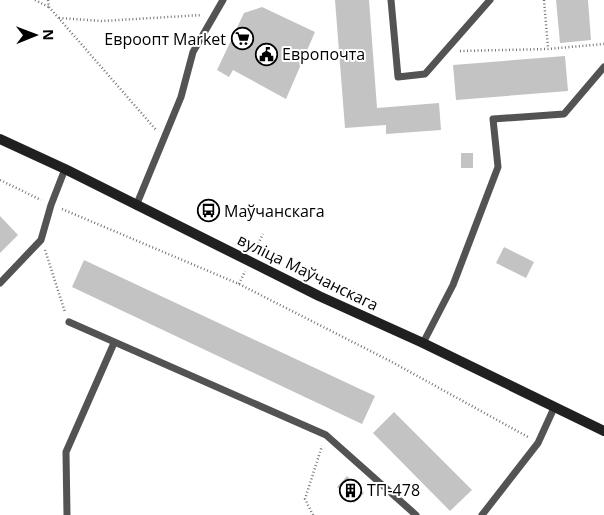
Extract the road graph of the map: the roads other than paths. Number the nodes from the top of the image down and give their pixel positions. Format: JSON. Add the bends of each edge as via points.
{"nodes":[{"id":1,"x":223,"y":0,"type":"edge"},
{"id":2,"x":390,"y":0,"type":"edge"},
{"id":3,"x":490,"y":0,"type":"edge"},
{"id":4,"x":604,"y":66,"type":"edge"},
{"id":5,"x":0,"y":139,"type":"edge"},
{"id":6,"x":65,"y":169,"type":"junction"},
{"id":7,"x":136,"y":206,"type":"junction"},
{"id":8,"x":0,"y":283,"type":"edge"},
{"id":9,"x":69,"y":322,"type":"road end"},
{"id":10,"x":114,"y":343,"type":"junction"},
{"id":11,"x":423,"y":343,"type":"junction"},
{"id":12,"x":554,"y":408,"type":"junction"},
{"id":13,"x":604,"y":431,"type":"edge"},
{"id":14,"x":67,"y":515,"type":"edge"},
{"id":15,"x":416,"y":515,"type":"edge"},
{"id":16,"x":482,"y":515,"type":"edge"}],
"edges":[{"from":1,"to":7,"type":"lane","via":[[193,52],[181,97]]},
{"from":2,"to":3,"type":"lane","via":[[398,77],[426,74]]},
{"from":4,"to":11,"type":"lane","via":[[564,114],[493,119],[498,167],[453,285]]},
{"from":5,"to":6,"type":"main road","name":"вуліца Маўчанскага"},
{"from":6,"to":7,"type":"main road","name":"вуліца Маўчанскага"},
{"from":6,"to":8,"type":"lane","via":[[41,240]]},
{"from":7,"to":11,"type":"main road","name":"вуліца Маўчанскага"},
{"from":9,"to":10,"type":"lane"},
{"from":10,"to":14,"type":"lane","via":[[66,452]]},
{"from":10,"to":15,"type":"lane","via":[[326,436]]},
{"from":11,"to":12,"type":"main road","name":"вуліца Маўчанскага"},
{"from":12,"to":13,"type":"main road","name":"вуліца Маўчанскага"},
{"from":12,"to":16,"type":"lane","via":[[538,443]]}]}
